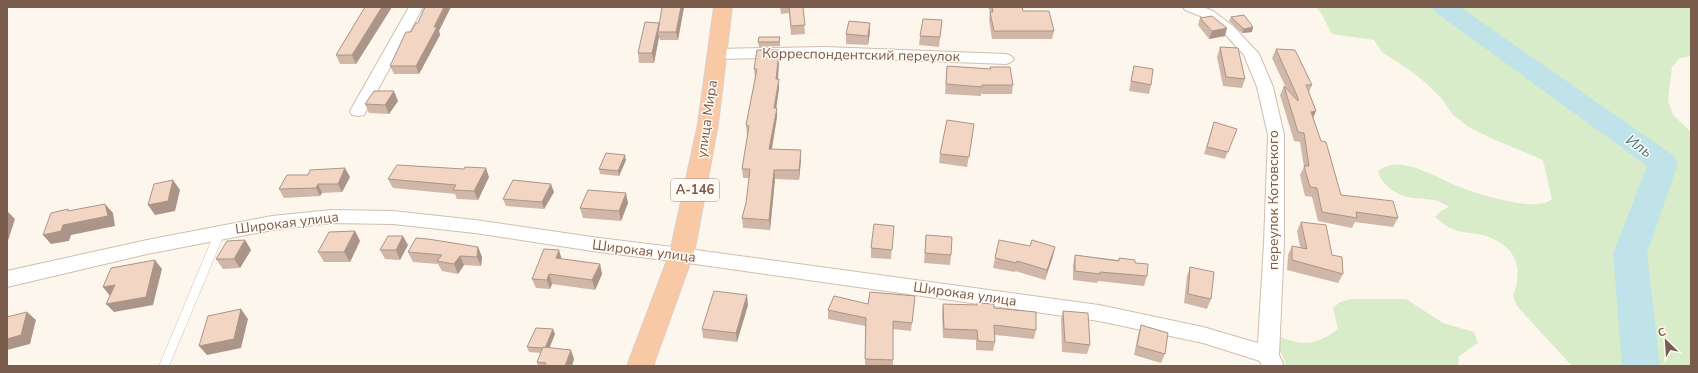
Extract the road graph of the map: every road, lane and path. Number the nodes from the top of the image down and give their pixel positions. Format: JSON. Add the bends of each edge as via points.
{"nodes":[{"id":1,"x":416,"y":7,"type":"edge"},
{"id":2,"x":723,"y":7,"type":"edge"},
{"id":3,"x":1190,"y":7,"type":"edge"},
{"id":4,"x":716,"y":54,"type":"junction"},
{"id":5,"x":1006,"y":59,"type":"dead end"},
{"id":6,"x":358,"y":111,"type":"dead end"},
{"id":7,"x":220,"y":232,"type":"junction"},
{"id":8,"x":681,"y":255,"type":"junction"},
{"id":9,"x":7,"y":279,"type":"edge"},
{"id":10,"x":1271,"y":360,"type":"edge"},
{"id":11,"x":164,"y":366,"type":"edge"},
{"id":12,"x":640,"y":366,"type":"edge"}],
"edges":[{"from":1,"to":6,"type":"street"},
{"from":2,"to":4,"type":"highway","name":"улица Мира","number":"А-146"},
{"from":3,"to":10,"type":"street","name":"переулок Котовского","via":[[1208,14],[1229,30],[1251,54],[1265,87],[1276,135]]},
{"from":4,"to":5,"type":"street","name":"Корреспондентский переулок","via":[[825,52]]},
{"from":4,"to":8,"type":"highway","name":"улица Мира","number":"А-146","via":[[708,124]]},
{"from":7,"to":8,"type":"street","name":"Широкая улица","via":[[302,219],[350,216],[434,221],[632,251]]},
{"from":7,"to":9,"type":"street","name":"Широкая улица","via":[[94,257]]},
{"from":7,"to":11,"type":"lane"},
{"from":8,"to":10,"type":"street","name":"Широкая улица","via":[[1099,313],[1203,335]]},
{"from":8,"to":12,"type":"highway","name":"улица Мира","number":"А-146"}]}
